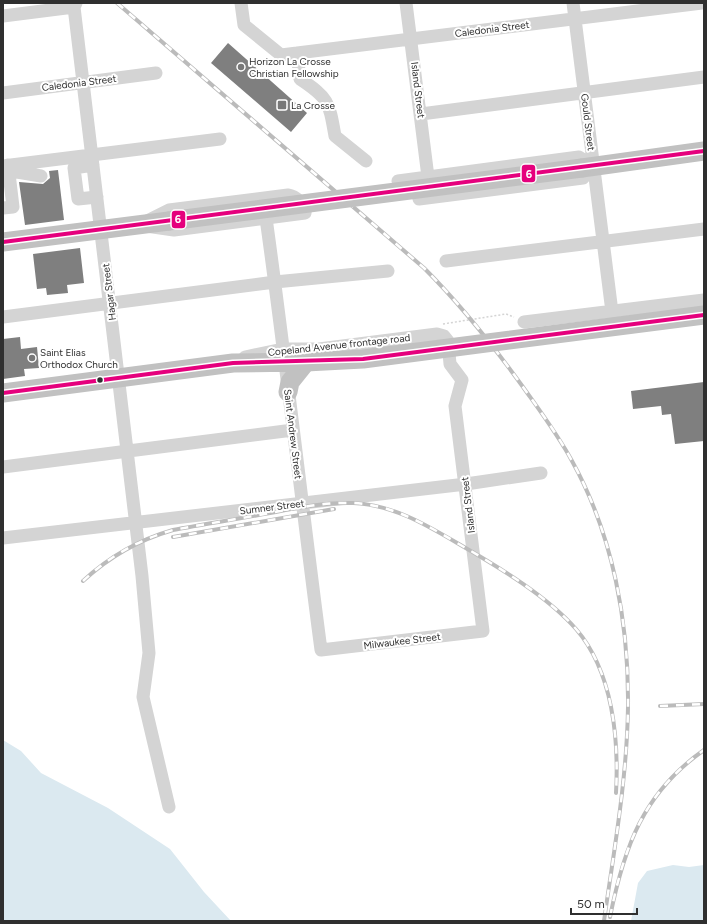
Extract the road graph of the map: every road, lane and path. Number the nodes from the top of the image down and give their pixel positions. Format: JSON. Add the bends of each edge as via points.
{"nodes":[{"id":1,"x":241,"y":3,"type":"edge"},
{"id":2,"x":406,"y":3,"type":"edge"},
{"id":3,"x":573,"y":3,"type":"edge"},
{"id":4,"x":702,"y":3,"type":"edge"},
{"id":5,"x":73,"y":4,"type":"edge"},
{"id":6,"x":3,"y":16,"type":"edge"},
{"id":7,"x":575,"y":19,"type":"junction"},
{"id":8,"x":411,"y":40,"type":"junction"},
{"id":9,"x":297,"y":53,"type":"junction"},
{"id":10,"x":156,"y":73,"type":"dead end"},
{"id":11,"x":704,"y":77,"type":"edge"},
{"id":12,"x":83,"y":82,"type":"junction"},
{"id":13,"x":585,"y":92,"type":"junction"},
{"id":14,"x":3,"y":93,"type":"edge"},
{"id":15,"x":420,"y":114,"type":"junction"},
{"id":16,"x":220,"y":139,"type":"dead end"},
{"id":17,"x":704,"y":151,"type":"edge"},
{"id":18,"x":92,"y":160,"type":"junction"},
{"id":19,"x":366,"y":161,"type":"dead end"},
{"id":20,"x":73,"y":163,"type":"junction"},
{"id":21,"x":588,"y":167,"type":"junction"},
{"id":22,"x":7,"y":168,"type":"edge"},
{"id":23,"x":42,"y":176,"type":"dead end"},
{"id":24,"x":428,"y":177,"type":"junction"},
{"id":25,"x":398,"y":181,"type":"dead end"},
{"id":26,"x":97,"y":197,"type":"junction"},
{"id":27,"x":420,"y":199,"type":"dead end"},
{"id":28,"x":3,"y":208,"type":"edge"},
{"id":29,"x":266,"y":218,"type":"junction"},
{"id":30,"x":139,"y":225,"type":"junction"},
{"id":31,"x":704,"y":229,"type":"edge"},
{"id":32,"x":102,"y":230,"type":"junction"},
{"id":33,"x":603,"y":241,"type":"junction"},
{"id":34,"x":3,"y":242,"type":"edge"},
{"id":35,"x":446,"y":261,"type":"dead end"},
{"id":36,"x":388,"y":270,"type":"dead end"},
{"id":37,"x":275,"y":282,"type":"junction"},
{"id":38,"x":704,"y":300,"type":"edge"},
{"id":39,"x":110,"y":303,"type":"junction"},
{"id":40,"x":612,"y":312,"type":"junction"},
{"id":41,"x":704,"y":315,"type":"edge"},
{"id":42,"x":3,"y":317,"type":"edge"},
{"id":43,"x":524,"y":322,"type":"joint"},
{"id":44,"x":443,"y":324,"type":"dead end"},
{"id":45,"x":283,"y":355,"type":"junction"},
{"id":46,"x":306,"y":362,"type":"junction"},
{"id":47,"x":119,"y":378,"type":"junction"},
{"id":48,"x":462,"y":380,"type":"joint"},
{"id":49,"x":288,"y":392,"type":"junction"},
{"id":50,"x":3,"y":393,"type":"edge"},
{"id":51,"x":293,"y":430,"type":"junction"},
{"id":52,"x":128,"y":451,"type":"junction"},
{"id":53,"x":3,"y":467,"type":"edge"},
{"id":54,"x":541,"y":473,"type":"dead end"},
{"id":55,"x":466,"y":484,"type":"junction"},
{"id":56,"x":301,"y":504,"type":"junction"},
{"id":57,"x":136,"y":523,"type":"junction"},
{"id":58,"x":3,"y":538,"type":"edge"},
{"id":59,"x":483,"y":631,"type":"joint"},
{"id":60,"x":321,"y":650,"type":"joint"},
{"id":61,"x":169,"y":807,"type":"dead end"}],
"edges":[{"from":1,"to":9,"type":"street","name":"Caledonia Street","via":[[244,25],[282,55]]},
{"from":2,"to":8,"type":"street","name":"Island Street"},
{"from":3,"to":7,"type":"street","name":"Gould Street"},
{"from":4,"to":7,"type":"street","name":"Caledonia Street"},
{"from":5,"to":6,"type":"street"},
{"from":5,"to":12,"type":"street","name":"Hagar Street"},
{"from":7,"to":8,"type":"street","name":"Caledonia Street"},
{"from":7,"to":13,"type":"street","name":"Gould Street"},
{"from":8,"to":9,"type":"street","name":"Caledonia Street"},
{"from":8,"to":15,"type":"street","name":"Island Street"},
{"from":9,"to":19,"type":"street","via":[[300,79],[321,93],[330,109],[335,136]]},
{"from":10,"to":12,"type":"street","name":"Caledonia Street"},
{"from":11,"to":13,"type":"street"},
{"from":12,"to":14,"type":"street","name":"Caledonia Street"},
{"from":12,"to":18,"type":"street","name":"Hagar Street"},
{"from":13,"to":15,"type":"street"},
{"from":13,"to":21,"type":"street","name":"Gould Street"},
{"from":15,"to":24,"type":"street","name":"Island Street"},
{"from":16,"to":18,"type":"street"},
{"from":17,"to":21,"type":"highway"},
{"from":18,"to":20,"type":"street"},
{"from":18,"to":26,"type":"street","name":"Hagar Street"},
{"from":20,"to":22,"type":"street"},
{"from":20,"to":26,"type":"street","via":[[78,199]]},
{"from":21,"to":24,"type":"street","via":[[580,157]]},
{"from":21,"to":27,"type":"street","via":[[583,178]]},
{"from":21,"to":30,"type":"highway","bridge":true},
{"from":21,"to":33,"type":"street","name":"Gould Street"},
{"from":22,"to":23,"type":"street"},
{"from":22,"to":28,"type":"street","via":[[13,207]]},
{"from":24,"to":25,"type":"street"},
{"from":26,"to":32,"type":"street","name":"Hagar Street"},
{"from":29,"to":30,"type":"street","via":[[174,230]]},
{"from":29,"to":30,"type":"street","via":[[303,214],[306,210],[296,198],[288,195],[169,210]]},
{"from":29,"to":37,"type":"street","name":"Saint Andrew Street"},
{"from":30,"to":32,"type":"highway"},
{"from":31,"to":33,"type":"street"},
{"from":32,"to":34,"type":"highway"},
{"from":32,"to":39,"type":"street","name":"Hagar Street"},
{"from":33,"to":35,"type":"street"},
{"from":33,"to":40,"type":"street","name":"Gould Street"},
{"from":36,"to":37,"type":"street"},
{"from":37,"to":39,"type":"street"},
{"from":37,"to":45,"type":"street","name":"Saint Andrew Street"},
{"from":38,"to":40,"type":"street"},
{"from":39,"to":42,"type":"street"},
{"from":39,"to":47,"type":"street","name":"Hagar Street"},
{"from":40,"to":43,"type":"street"},
{"from":41,"to":46,"type":"highway","bridge":true,"via":[[363,359]]},
{"from":43,"to":44,"type":"path","via":[[506,314]]},
{"from":45,"to":46,"type":"highway"},
{"from":45,"to":47,"type":"highway"},
{"from":45,"to":48,"type":"street","name":"Copeland Avenue frontage road","via":[[441,334],[448,341],[450,364]]},
{"from":45,"to":49,"type":"street","name":"Saint Andrew Street"},
{"from":46,"to":49,"type":"highway","via":[[290,382]]},
{"from":47,"to":50,"type":"highway"},
{"from":47,"to":52,"type":"street","name":"Hagar Street"},
{"from":48,"to":55,"type":"street","name":"Island Street","via":[[455,406]]},
{"from":49,"to":51,"type":"street","name":"Saint Andrew Street"},
{"from":51,"to":52,"type":"street"},
{"from":51,"to":56,"type":"street","name":"Saint Andrew Street"},
{"from":52,"to":53,"type":"street"},
{"from":52,"to":57,"type":"street","name":"Hagar Street"},
{"from":54,"to":55,"type":"street","name":"Sumner Street"},
{"from":55,"to":56,"type":"street","name":"Sumner Street"},
{"from":55,"to":59,"type":"street","name":"Island Street"},
{"from":56,"to":57,"type":"street","name":"Sumner Street"},
{"from":56,"to":60,"type":"street","name":"Saint Andrew Street"},
{"from":57,"to":58,"type":"street","name":"Sumner Street"},
{"from":57,"to":61,"type":"street","name":"Hagar Street","via":[[149,653],[142,697]]},
{"from":59,"to":60,"type":"street","name":"Milwaukee Street"}]}
